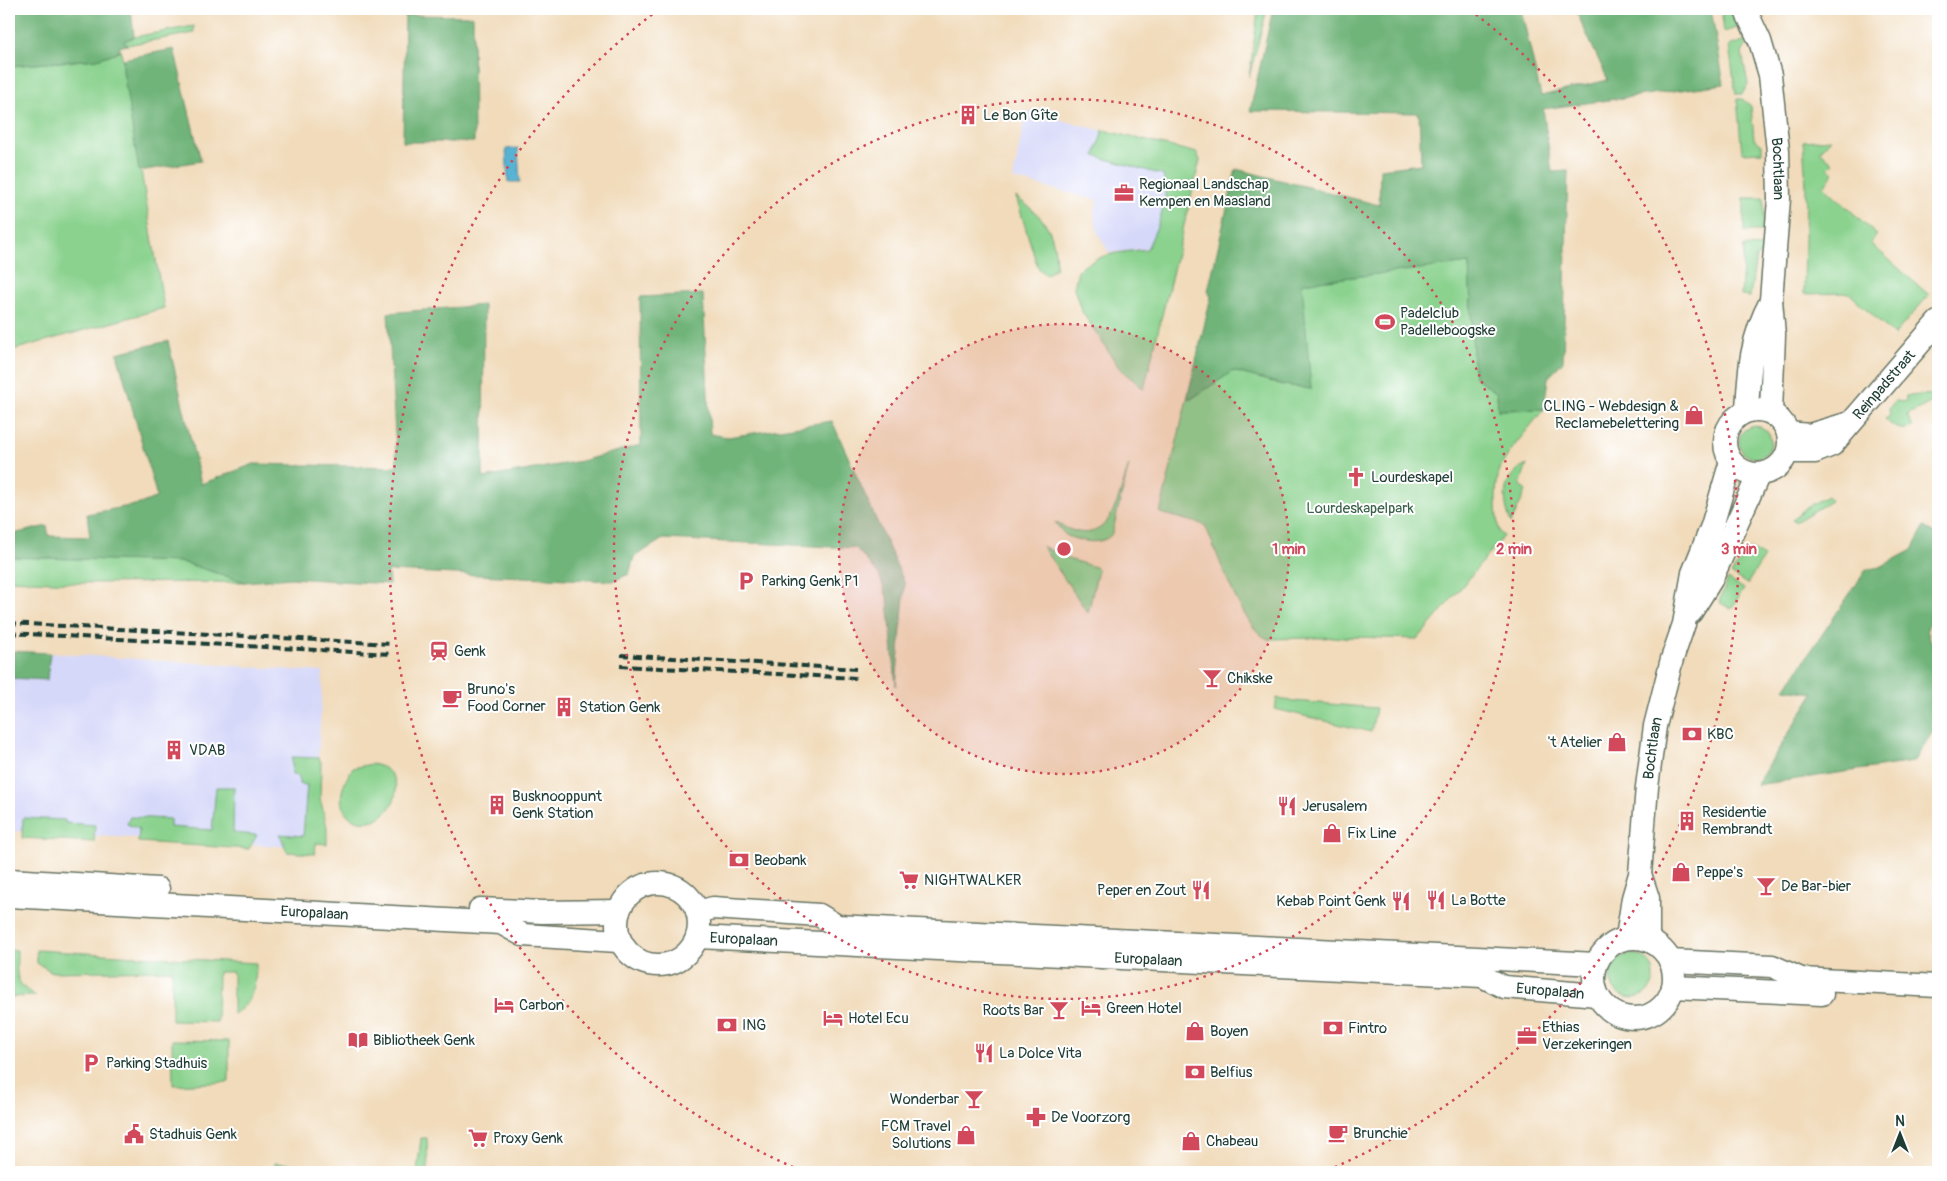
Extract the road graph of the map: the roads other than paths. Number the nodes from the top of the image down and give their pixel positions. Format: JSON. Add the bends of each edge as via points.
{"nodes":[{"id":1,"x":1745,"y":9,"type":"edge"},
{"id":2,"x":1757,"y":9,"type":"edge"},
{"id":3,"x":1760,"y":40,"type":"junction"},
{"id":4,"x":1772,"y":300,"type":"junction"},
{"id":5,"x":1938,"y":322,"type":"edge"},
{"id":6,"x":1747,"y":411,"type":"junction"},
{"id":7,"x":1771,"y":412,"type":"junction"},
{"id":8,"x":1788,"y":443,"type":"junction"},
{"id":9,"x":1731,"y":461,"type":"junction"},
{"id":10,"x":1759,"y":474,"type":"junction"},
{"id":11,"x":1684,"y":624,"type":"junction"},
{"id":12,"x":9,"y":880,"type":"edge"},
{"id":13,"x":9,"y":896,"type":"edge"},
{"id":14,"x":619,"y":911,"type":"junction"},
{"id":15,"x":698,"y":912,"type":"junction"},
{"id":16,"x":698,"y":937,"type":"junction"},
{"id":17,"x":1637,"y":939,"type":"junction"},
{"id":18,"x":618,"y":941,"type":"junction"},
{"id":19,"x":1670,"y":961,"type":"junction"},
{"id":20,"x":1596,"y":964,"type":"junction"},
{"id":21,"x":1938,"y":986,"type":"edge"},
{"id":22,"x":1673,"y":987,"type":"junction"},
{"id":23,"x":1597,"y":995,"type":"junction"},
{"id":24,"x":1938,"y":1000,"type":"edge"}],
"edges":[{"from":1,"to":3,"type":"main road","name":"Bochtlaan"},
{"from":2,"to":3,"type":"main road","name":"Bochtlaan"},
{"from":3,"to":4,"type":"main road","name":"Bochtlaan","via":[[1770,75],[1778,151],[1779,199]]},
{"from":4,"to":6,"type":"main road","name":"Bochtlaan","via":[[1757,327]]},
{"from":4,"to":7,"type":"main road","name":"Bochtlaan"},
{"from":5,"to":8,"type":"main road","name":"Reinpadstraat","via":[[1850,423]]},
{"from":6,"to":7,"type":"main road"},
{"from":6,"to":9,"type":"main road","name":"Bochtlaan","via":[[1736,416],[1725,438]]},
{"from":7,"to":8,"type":"main road","via":[[1780,419]]},
{"from":8,"to":10,"type":"main road","via":[[1781,463],[1771,471]]},
{"from":9,"to":10,"type":"main road","via":[[1739,469]]},
{"from":9,"to":11,"type":"main road","name":"Bochtlaan","via":[[1712,526],[1693,574]]},
{"from":10,"to":11,"type":"main road","name":"Bochtlaan","via":[[1712,578]]},
{"from":11,"to":17,"type":"main road","name":"Bochtlaan","via":[[1656,726],[1640,874],[1648,898]]},
{"from":12,"to":14,"type":"main road","name":"Europalaan","via":[[542,912]]},
{"from":13,"to":18,"type":"main road","name":"Europalaan","via":[[501,923],[523,935]]},
{"from":14,"to":15,"type":"main road","name":"Europalaan","via":[[633,891],[652,883],[664,883],[678,888],[693,901]]},
{"from":14,"to":18,"type":"main road","via":[[616,923]]},
{"from":15,"to":16,"type":"main road","name":"Europalaan"},
{"from":15,"to":20,"type":"main road","name":"Europalaan","via":[[713,908],[819,915],[837,926]]},
{"from":16,"to":18,"type":"main road","name":"Europalaan","via":[[684,956],[662,965],[639,961]]},
{"from":16,"to":23,"type":"main road","name":"Europalaan","via":[[1482,976],[1504,988]]},
{"from":17,"to":19,"type":"main road","via":[[1657,945]]},
{"from":17,"to":20,"type":"main road","via":[[1608,947]]},
{"from":19,"to":21,"type":"main road","via":[[1772,966],[1801,979]]},
{"from":19,"to":22,"type":"main road"},
{"from":20,"to":23,"type":"main road","name":"Europalaan","via":[[1593,975]]},
{"from":22,"to":23,"type":"main road","name":"Europalaan","via":[[1658,1010],[1635,1018],[1614,1013]]},
{"from":22,"to":24,"type":"main road"}]}
